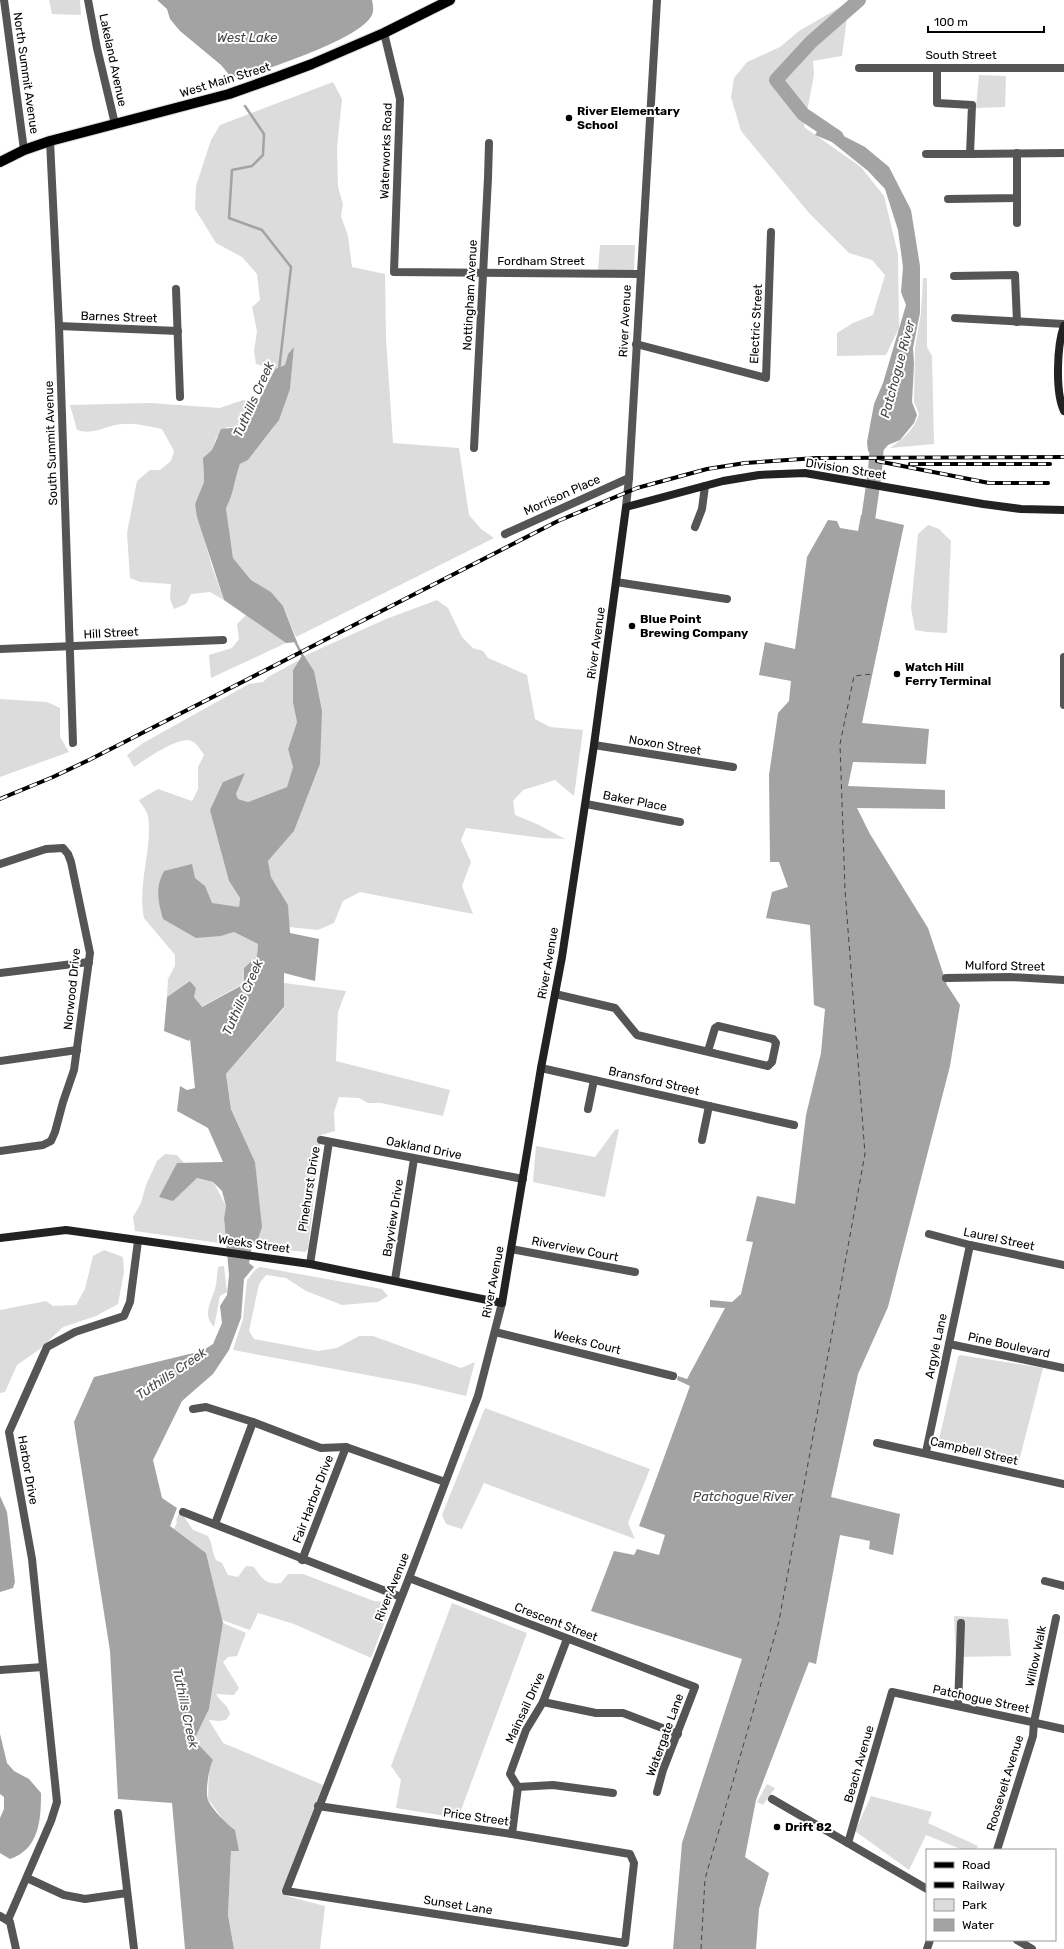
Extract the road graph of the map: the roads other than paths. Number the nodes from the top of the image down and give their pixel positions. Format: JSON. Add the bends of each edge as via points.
{"nodes":[{"id":1,"x":4,"y":0,"type":"edge"},
{"id":2,"x":88,"y":0,"type":"edge"},
{"id":3,"x":450,"y":0,"type":"edge"},
{"id":4,"x":656,"y":0,"type":"edge"},
{"id":5,"x":434,"y":4,"type":"edge"},
{"id":6,"x":384,"y":33,"type":"junction"},
{"id":7,"x":859,"y":68,"type":"dead end"},
{"id":8,"x":937,"y":68,"type":"junction"},
{"id":9,"x":1064,"y":68,"type":"edge"},
{"id":10,"x":115,"y":124,"type":"junction"},
{"id":11,"x":50,"y":141,"type":"junction"},
{"id":12,"x":488,"y":144,"type":"dead end"},
{"id":13,"x":24,"y":150,"type":"junction"},
{"id":14,"x":1017,"y":153,"type":"junction"},
{"id":15,"x":1064,"y":153,"type":"edge"},
{"id":16,"x":926,"y":154,"type":"dead end"},
{"id":17,"x":970,"y":154,"type":"junction"},
{"id":18,"x":0,"y":162,"type":"edge"},
{"id":19,"x":948,"y":198,"type":"dead end"},
{"id":20,"x":1017,"y":198,"type":"junction"},
{"id":21,"x":1017,"y":223,"type":"dead end"},
{"id":22,"x":771,"y":232,"type":"dead end"},
{"id":23,"x":394,"y":272,"type":"joint"},
{"id":24,"x":482,"y":273,"type":"junction"},
{"id":25,"x":640,"y":274,"type":"junction"},
{"id":26,"x":954,"y":276,"type":"dead end"},
{"id":27,"x":176,"y":289,"type":"dead end"},
{"id":28,"x":955,"y":318,"type":"dead end"},
{"id":29,"x":1018,"y":322,"type":"junction"},
{"id":30,"x":1064,"y":325,"type":"edge"},
{"id":31,"x":59,"y":326,"type":"junction"},
{"id":32,"x":178,"y":331,"type":"junction"},
{"id":33,"x":636,"y":344,"type":"junction"},
{"id":34,"x":180,"y":396,"type":"dead end"},
{"id":35,"x":1064,"y":411,"type":"edge"},
{"id":36,"x":474,"y":448,"type":"dead end"},
{"id":37,"x":629,"y":478,"type":"junction"},
{"id":38,"x":705,"y":486,"type":"junction"},
{"id":39,"x":626,"y":507,"type":"junction"},
{"id":40,"x":1064,"y":510,"type":"edge"},
{"id":41,"x":695,"y":527,"type":"dead end"},
{"id":42,"x":505,"y":534,"type":"dead end"},
{"id":43,"x":616,"y":582,"type":"junction"},
{"id":44,"x":727,"y":599,"type":"dead end"},
{"id":45,"x":223,"y":640,"type":"dead end"},
{"id":46,"x":70,"y":647,"type":"junction"},
{"id":47,"x":0,"y":650,"type":"edge"},
{"id":48,"x":1064,"y":657,"type":"edge"},
{"id":49,"x":1064,"y":695,"type":"edge"},
{"id":50,"x":1064,"y":705,"type":"edge"},
{"id":51,"x":73,"y":743,"type":"dead end"},
{"id":52,"x":594,"y":745,"type":"junction"},
{"id":53,"x":732,"y":767,"type":"dead end"},
{"id":54,"x":586,"y":804,"type":"junction"},
{"id":55,"x":680,"y":822,"type":"dead end"},
{"id":56,"x":0,"y":864,"type":"edge"},
{"id":57,"x":89,"y":962,"type":"junction"},
{"id":58,"x":0,"y":973,"type":"edge"},
{"id":59,"x":946,"y":978,"type":"dead end"},
{"id":60,"x":1064,"y":980,"type":"edge"},
{"id":61,"x":555,"y":994,"type":"junction"},
{"id":62,"x":76,"y":1050,"type":"junction"},
{"id":63,"x":708,"y":1052,"type":"junction"},
{"id":64,"x":0,"y":1061,"type":"edge"},
{"id":65,"x":541,"y":1068,"type":"junction"},
{"id":66,"x":594,"y":1080,"type":"junction"},
{"id":67,"x":708,"y":1106,"type":"junction"},
{"id":68,"x":588,"y":1109,"type":"dead end"},
{"id":69,"x":794,"y":1125,"type":"dead end"},
{"id":70,"x":702,"y":1140,"type":"dead end"},
{"id":71,"x":325,"y":1141,"type":"joint"},
{"id":72,"x":0,"y":1151,"type":"edge"},
{"id":73,"x":414,"y":1159,"type":"junction"},
{"id":74,"x":523,"y":1179,"type":"junction"},
{"id":75,"x":929,"y":1234,"type":"dead end"},
{"id":76,"x":0,"y":1238,"type":"edge"},
{"id":77,"x":138,"y":1241,"type":"junction"},
{"id":78,"x":970,"y":1245,"type":"junction"},
{"id":79,"x":512,"y":1249,"type":"junction"},
{"id":80,"x":310,"y":1264,"type":"junction"},
{"id":81,"x":1064,"y":1265,"type":"edge"},
{"id":82,"x":635,"y":1272,"type":"dead end"},
{"id":83,"x":395,"y":1280,"type":"junction"},
{"id":84,"x":502,"y":1303,"type":"junction"},
{"id":85,"x":495,"y":1332,"type":"junction"},
{"id":86,"x":949,"y":1344,"type":"junction"},
{"id":87,"x":1064,"y":1368,"type":"edge"},
{"id":88,"x":673,"y":1376,"type":"dead end"},
{"id":89,"x":193,"y":1409,"type":"dead end"},
{"id":90,"x":253,"y":1422,"type":"junction"},
{"id":91,"x":877,"y":1443,"type":"dead end"},
{"id":92,"x":346,"y":1447,"type":"junction"},
{"id":93,"x":926,"y":1452,"type":"junction"},
{"id":94,"x":445,"y":1482,"type":"junction"},
{"id":95,"x":1064,"y":1484,"type":"edge"},
{"id":96,"x":183,"y":1512,"type":"dead end"},
{"id":97,"x":215,"y":1524,"type":"junction"},
{"id":98,"x":302,"y":1560,"type":"junction"},
{"id":99,"x":409,"y":1578,"type":"junction"},
{"id":100,"x":1045,"y":1581,"type":"dead end"},
{"id":101,"x":1064,"y":1586,"type":"edge"},
{"id":102,"x":401,"y":1597,"type":"junction"},
{"id":103,"x":1056,"y":1618,"type":"dead end"},
{"id":104,"x":961,"y":1623,"type":"dead end"},
{"id":105,"x":567,"y":1639,"type":"junction"},
{"id":106,"x":43,"y":1667,"type":"junction"},
{"id":107,"x":0,"y":1670,"type":"edge"},
{"id":108,"x":695,"y":1687,"type":"joint"},
{"id":109,"x":892,"y":1692,"type":"joint"},
{"id":110,"x":543,"y":1702,"type":"junction"},
{"id":111,"x":958,"y":1706,"type":"junction"},
{"id":112,"x":1034,"y":1722,"type":"junction"},
{"id":113,"x":1064,"y":1729,"type":"edge"},
{"id":114,"x":678,"y":1734,"type":"junction"},
{"id":115,"x":518,"y":1787,"type":"junction"},
{"id":116,"x":657,"y":1792,"type":"dead end"},
{"id":117,"x":613,"y":1793,"type":"dead end"},
{"id":118,"x":772,"y":1799,"type":"dead end"},
{"id":119,"x":318,"y":1806,"type":"junction"},
{"id":120,"x":118,"y":1813,"type":"dead end"},
{"id":121,"x":512,"y":1834,"type":"junction"},
{"id":122,"x":848,"y":1843,"type":"junction"},
{"id":123,"x":997,"y":1849,"type":"edge"},
{"id":124,"x":27,"y":1878,"type":"junction"},
{"id":125,"x":926,"y":1888,"type":"edge"},
{"id":126,"x":286,"y":1891,"type":"joint"},
{"id":127,"x":127,"y":1893,"type":"junction"},
{"id":128,"x":4,"y":1918,"type":"edge"},
{"id":129,"x":1018,"y":1941,"type":"edge"},
{"id":130,"x":625,"y":1943,"type":"joint"},
{"id":131,"x":16,"y":1949,"type":"edge"},
{"id":132,"x":134,"y":1949,"type":"edge"},
{"id":133,"x":1032,"y":1949,"type":"edge"}],
"edges":[{"from":1,"to":13,"type":"street","name":"North Summit Avenue"},
{"from":2,"to":10,"type":"street","name":"Lakeland Avenue"},
{"from":3,"to":5,"type":"main road","name":"West Main Street"},
{"from":4,"to":25,"type":"street","name":"River Avenue"},
{"from":5,"to":6,"type":"main road","name":"West Main Street"},
{"from":6,"to":10,"type":"main road","name":"West Main Street","via":[[312,64],[229,94]]},
{"from":6,"to":23,"type":"street","name":"Waterworks Road","via":[[400,99]]},
{"from":7,"to":8,"type":"street","name":"South Street"},
{"from":8,"to":9,"type":"street","name":"South Street"},
{"from":8,"to":17,"type":"street","via":[[937,103],[972,105]]},
{"from":10,"to":11,"type":"main road","name":"West Main Street"},
{"from":11,"to":13,"type":"main road","name":"West Main Street"},
{"from":11,"to":31,"type":"street","name":"South Summit Avenue"},
{"from":12,"to":24,"type":"street","name":"Nottingham Avenue"},
{"from":13,"to":18,"type":"main road","name":"West Main Street"},
{"from":14,"to":15,"type":"street"},
{"from":14,"to":17,"type":"street"},
{"from":14,"to":20,"type":"street"},
{"from":16,"to":17,"type":"street"},
{"from":19,"to":20,"type":"street"},
{"from":20,"to":21,"type":"street"},
{"from":22,"to":33,"type":"street","name":"Electric Street","via":[[766,378]]},
{"from":23,"to":24,"type":"street","name":"Fordham Street"},
{"from":24,"to":25,"type":"street","name":"Fordham Street"},
{"from":24,"to":36,"type":"street","name":"Nottingham Avenue"},
{"from":25,"to":33,"type":"street","name":"River Avenue"},
{"from":26,"to":29,"type":"street","via":[[1015,276]]},
{"from":27,"to":32,"type":"street"},
{"from":28,"to":29,"type":"street"},
{"from":29,"to":30,"type":"street"},
{"from":30,"to":35,"type":"main road","via":[[1059,340],[1059,400]]},
{"from":31,"to":32,"type":"street","name":"Barnes Street"},
{"from":31,"to":46,"type":"street","name":"South Summit Avenue"},
{"from":32,"to":34,"type":"street"},
{"from":33,"to":37,"type":"street","name":"River Avenue"},
{"from":37,"to":39,"type":"street","name":"River Avenue"},
{"from":37,"to":42,"type":"street","name":"Morrison Place"},
{"from":38,"to":39,"type":"main road","name":"Division Street"},
{"from":38,"to":40,"type":"main road","name":"Division Street","via":[[759,475],[805,473],[983,504],[1020,509]]},
{"from":38,"to":41,"type":"street","via":[[702,509]]},
{"from":39,"to":43,"type":"main road","name":"River Avenue"},
{"from":43,"to":44,"type":"street"},
{"from":43,"to":52,"type":"main road","name":"River Avenue"},
{"from":45,"to":46,"type":"street","name":"Hill Street"},
{"from":46,"to":47,"type":"street","name":"Hill Street"},
{"from":46,"to":51,"type":"street","name":"South Summit Avenue"},
{"from":48,"to":49,"type":"street"},
{"from":49,"to":50,"type":"street"},
{"from":52,"to":53,"type":"street","name":"Noxon Street"},
{"from":52,"to":54,"type":"main road","name":"River Avenue"},
{"from":54,"to":55,"type":"street","name":"Baker Place"},
{"from":54,"to":61,"type":"main road","name":"River Avenue"},
{"from":56,"to":57,"type":"street","name":"Norwood Drive","via":[[46,848],[63,848],[68,854],[89,943]]},
{"from":57,"to":58,"type":"street"},
{"from":57,"to":62,"type":"street","name":"Norwood Drive"},
{"from":59,"to":60,"type":"street","name":"Mulford Street","via":[[1010,977]]},
{"from":61,"to":63,"type":"street","via":[[615,1008],[637,1035]]},
{"from":61,"to":65,"type":"main road","name":"River Avenue"},
{"from":62,"to":64,"type":"street"},
{"from":62,"to":72,"type":"street","name":"Norwood Drive","via":[[74,1070],[51,1141],[43,1145]]},
{"from":63,"to":63,"type":"street","via":[[768,1066],[772,1062],[776,1043],[773,1039],[718,1026],[714,1028]]},
{"from":65,"to":66,"type":"street","name":"Bransford Street"},
{"from":65,"to":74,"type":"main road","name":"River Avenue"},
{"from":66,"to":67,"type":"street","name":"Bransford Street"},
{"from":66,"to":68,"type":"street"},
{"from":67,"to":69,"type":"street","name":"Bransford Street"},
{"from":67,"to":70,"type":"street"},
{"from":71,"to":73,"type":"street","name":"Oakland Drive"},
{"from":71,"to":80,"type":"street","name":"Pinehurst Drive"},
{"from":73,"to":74,"type":"street","name":"Oakland Drive"},
{"from":73,"to":83,"type":"street","name":"Bayview Drive"},
{"from":74,"to":79,"type":"main road","name":"River Avenue"},
{"from":75,"to":78,"type":"street","name":"Laurel Street"},
{"from":76,"to":77,"type":"main road","name":"Weeks Street","via":[[66,1230]]},
{"from":77,"to":80,"type":"main road","name":"Weeks Street"},
{"from":77,"to":106,"type":"street","name":"Harbor Drive","via":[[130,1299],[124,1316],[75,1332],[47,1347],[9,1432],[32,1559]]},
{"from":78,"to":81,"type":"street","name":"Laurel Street"},
{"from":78,"to":86,"type":"street","name":"Argyle Lane"},
{"from":79,"to":82,"type":"street","name":"Riverview Court"},
{"from":79,"to":84,"type":"main road","name":"River Avenue"},
{"from":80,"to":83,"type":"main road","name":"Weeks Street"},
{"from":83,"to":84,"type":"main road","name":"Weeks Street"},
{"from":84,"to":85,"type":"street","name":"River Avenue"},
{"from":85,"to":88,"type":"street","name":"Weeks Court"},
{"from":85,"to":94,"type":"street","name":"River Avenue","via":[[478,1396]]},
{"from":86,"to":87,"type":"street","name":"Pine Boulevard"},
{"from":86,"to":93,"type":"street","name":"Argyle Lane"},
{"from":89,"to":90,"type":"street","name":"Fair Harbor Drive","via":[[206,1407]]},
{"from":90,"to":92,"type":"street","name":"Fair Harbor Drive","via":[[321,1448]]},
{"from":90,"to":97,"type":"street"},
{"from":91,"to":93,"type":"street","name":"Campbell Street"},
{"from":92,"to":94,"type":"street","name":"Fair Harbor Drive"},
{"from":92,"to":98,"type":"street","name":"Fair Harbor Drive"},
{"from":93,"to":95,"type":"street","name":"Campbell Street"},
{"from":94,"to":99,"type":"street","name":"River Avenue"},
{"from":96,"to":97,"type":"street","name":"Fair Harbor Drive"},
{"from":97,"to":98,"type":"street","name":"Fair Harbor Drive"},
{"from":98,"to":102,"type":"street","name":"Fair Harbor Drive"},
{"from":99,"to":102,"type":"street","name":"River Avenue"},
{"from":99,"to":105,"type":"street","name":"Crescent Street"},
{"from":100,"to":101,"type":"street"},
{"from":102,"to":119,"type":"street","name":"River Avenue"},
{"from":103,"to":112,"type":"street","name":"Willow Walk"},
{"from":104,"to":111,"type":"street"},
{"from":105,"to":108,"type":"street","name":"Crescent Street"},
{"from":105,"to":110,"type":"street","name":"Mainsail Drive"},
{"from":106,"to":107,"type":"street"},
{"from":106,"to":124,"type":"street","name":"Harbor Drive","via":[[57,1802]]},
{"from":108,"to":114,"type":"street","name":"Watergate Lane"},
{"from":109,"to":111,"type":"street","name":"Patchogue Street"},
{"from":109,"to":122,"type":"street","name":"Beach Avenue"},
{"from":110,"to":114,"type":"street","via":[[596,1713],[623,1713]]},
{"from":110,"to":115,"type":"street","name":"Mainsail Drive","via":[[526,1730],[510,1774]]},
{"from":111,"to":112,"type":"street","name":"Patchogue Street"},
{"from":112,"to":113,"type":"street","name":"Patchogue Street"},
{"from":112,"to":123,"type":"street","name":"Roosevelt Avenue","via":[[1033,1736]]},
{"from":114,"to":116,"type":"street","name":"Watergate Lane"},
{"from":115,"to":117,"type":"street","via":[[553,1785]]},
{"from":115,"to":121,"type":"street","name":"Mainsail Drive"},
{"from":118,"to":122,"type":"street"},
{"from":119,"to":121,"type":"street","name":"Price Street"},
{"from":119,"to":126,"type":"street","name":"River Avenue"},
{"from":120,"to":127,"type":"street"},
{"from":121,"to":130,"type":"street","name":"Price Street","via":[[630,1854],[634,1863]]},
{"from":122,"to":125,"type":"street"},
{"from":124,"to":127,"type":"street","via":[[64,1895],[85,1899]]},
{"from":124,"to":128,"type":"street","name":"Harbor Drive"},
{"from":126,"to":130,"type":"street","name":"Sunset Lane"},
{"from":127,"to":132,"type":"street"},
{"from":128,"to":131,"type":"street","name":"Harbor Drive","via":[[10,1922],[13,1929]]},
{"from":129,"to":133,"type":"street"}]}
